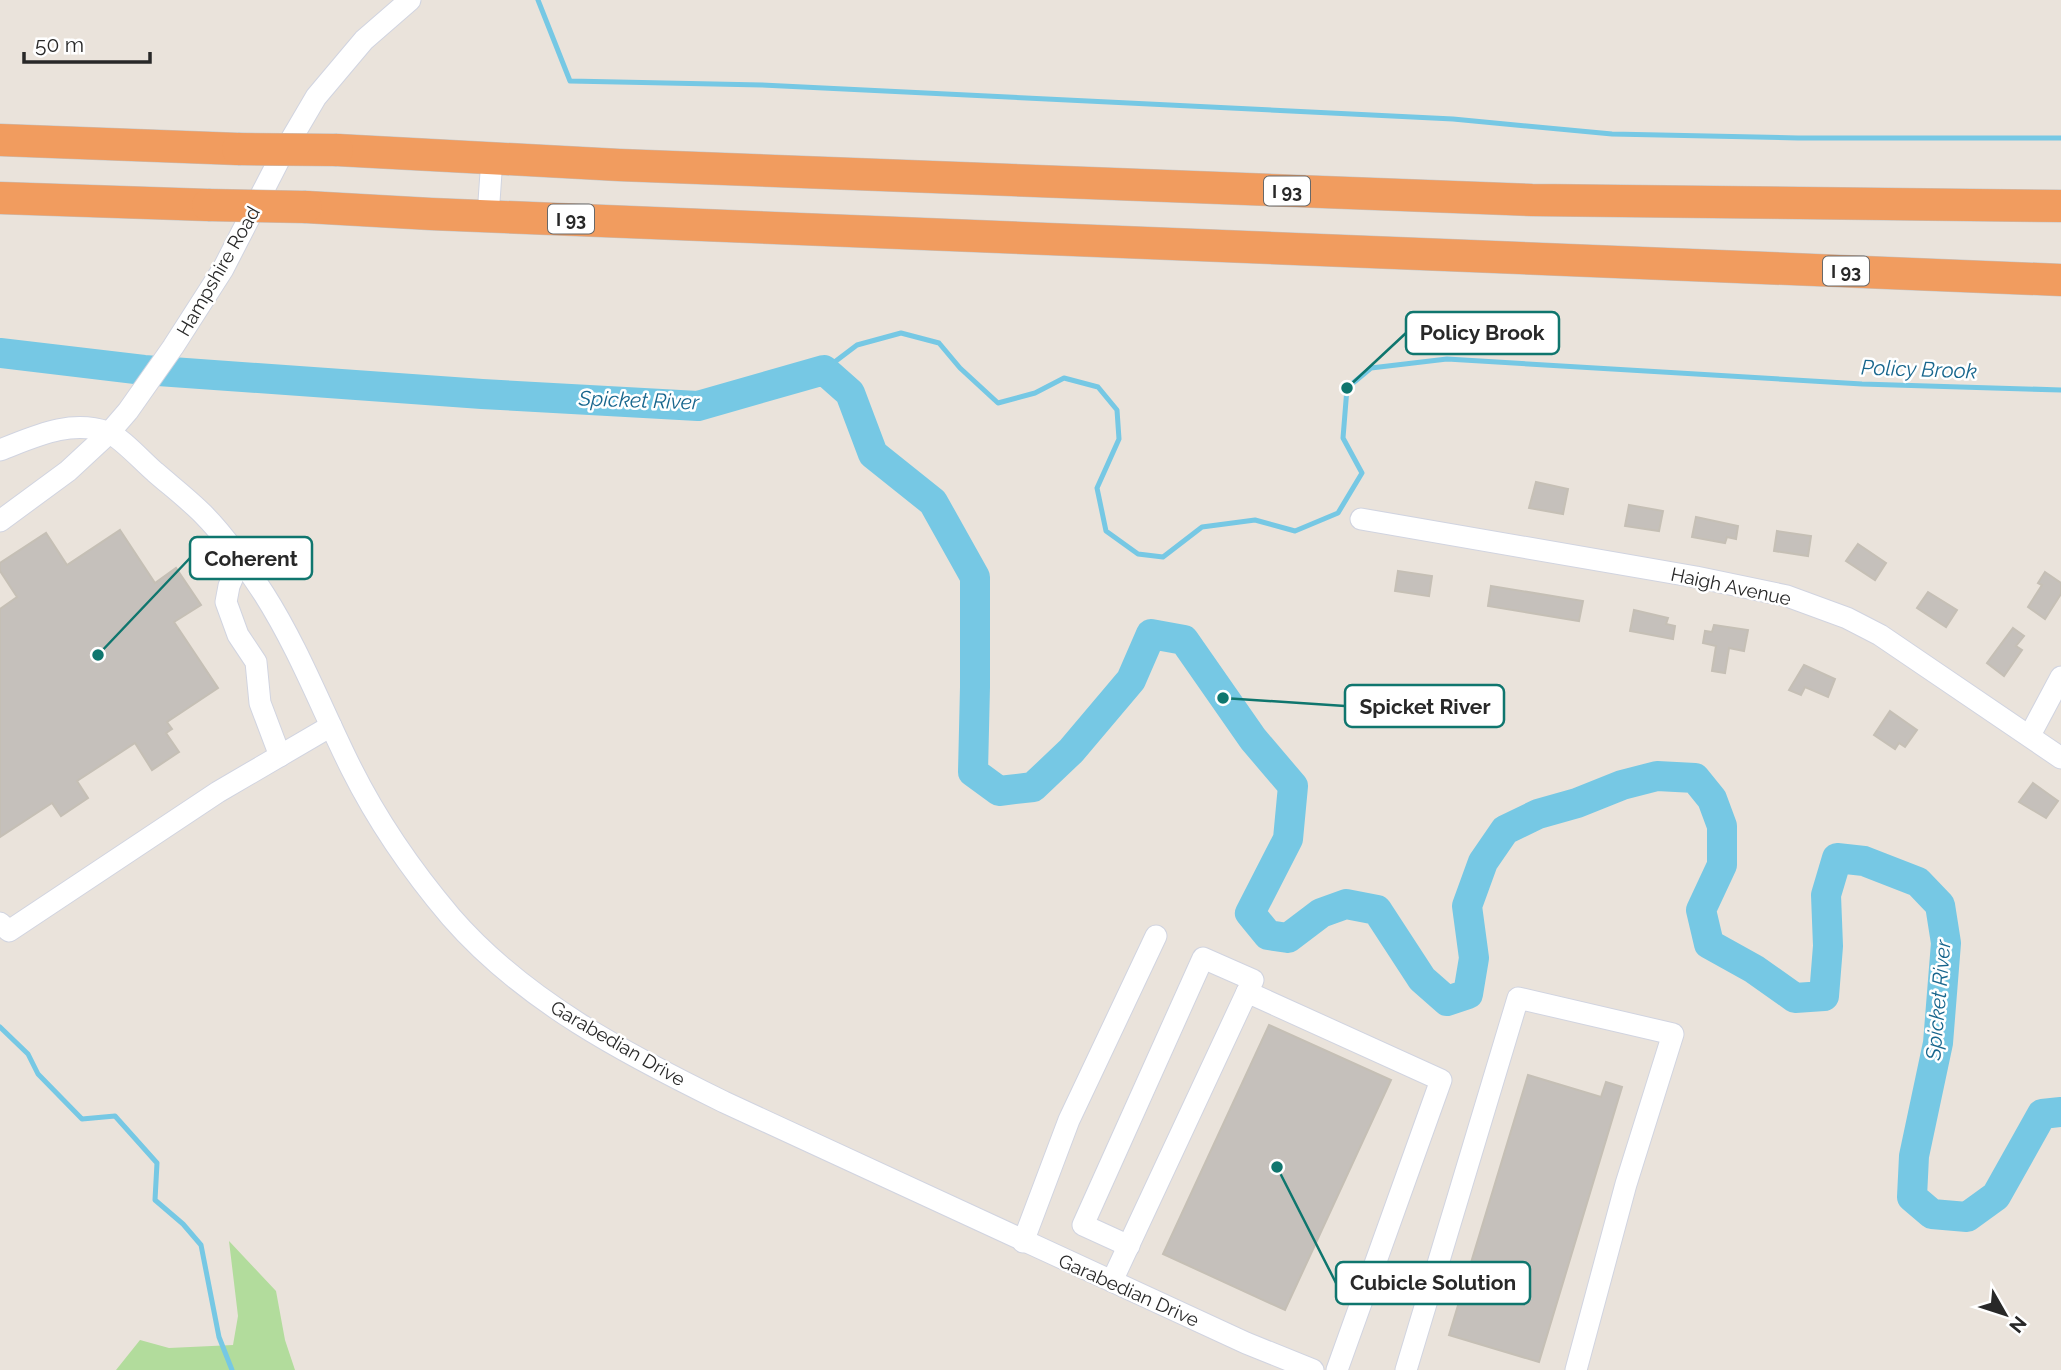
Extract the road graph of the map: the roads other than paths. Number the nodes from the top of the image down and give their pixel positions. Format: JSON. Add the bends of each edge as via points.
{"nodes":[{"id":1,"x":410,"y":0,"type":"edge"},
{"id":2,"x":0,"y":140,"type":"edge"},
{"id":3,"x":492,"y":158,"type":"junction"},
{"id":4,"x":0,"y":198,"type":"edge"},
{"id":5,"x":2061,"y":206,"type":"edge"},
{"id":6,"x":488,"y":216,"type":"junction"},
{"id":7,"x":2061,"y":280,"type":"edge"},
{"id":8,"x":109,"y":433,"type":"junction"},
{"id":9,"x":0,"y":450,"type":"edge"},
{"id":10,"x":1361,"y":519,"type":"dead end"},
{"id":11,"x":0,"y":521,"type":"edge"},
{"id":12,"x":240,"y":560,"type":"junction"},
{"id":13,"x":2061,"y":677,"type":"edge"},
{"id":14,"x":331,"y":726,"type":"junction"},
{"id":15,"x":2029,"y":736,"type":"junction"},
{"id":16,"x":280,"y":756,"type":"junction"},
{"id":17,"x":2061,"y":758,"type":"edge"},
{"id":18,"x":0,"y":923,"type":"edge"},
{"id":19,"x":1156,"y":936,"type":"dead end"},
{"id":20,"x":1247,"y":992,"type":"junction"},
{"id":21,"x":1023,"y":1242,"type":"junction"},
{"id":22,"x":1129,"y":1246,"type":"junction"},
{"id":23,"x":1112,"y":1282,"type":"junction"},
{"id":24,"x":1313,"y":1370,"type":"edge"},
{"id":25,"x":1337,"y":1370,"type":"edge"},
{"id":26,"x":1406,"y":1370,"type":"edge"},
{"id":27,"x":1576,"y":1370,"type":"edge"}],
"edges":[{"from":1,"to":8,"type":"street","name":"Hampshire Road","via":[[364,40],[316,97],[223,269],[168,355]]},
{"from":2,"to":3,"type":"highway","number":"I 93","bridge":true},
{"from":3,"to":5,"type":"highway","number":"I 93","via":[[1532,200]]},
{"from":3,"to":6,"type":"street"},
{"from":4,"to":6,"type":"highway","number":"I 93","bridge":true},
{"from":6,"to":7,"type":"highway","number":"I 93"},
{"from":8,"to":9,"type":"street","via":[[78,426]]},
{"from":8,"to":11,"type":"street","name":"Hampshire Road","via":[[68,471]]},
{"from":8,"to":12,"type":"street","name":"Garabedian Drive","via":[[204,514]]},
{"from":10,"to":15,"type":"street","name":"Haigh Avenue","via":[[1787,596],[1880,635]]},
{"from":12,"to":14,"type":"street","name":"Garabedian Drive","via":[[283,627]]},
{"from":12,"to":16,"type":"street","via":[[226,602],[238,635],[256,662],[260,703]]},
{"from":13,"to":15,"type":"street"},
{"from":14,"to":16,"type":"street"},
{"from":14,"to":21,"type":"street","name":"Garabedian Drive","via":[[380,822],[464,930],[506,971],[553,1006],[654,1068]]},
{"from":15,"to":17,"type":"street","name":"Haigh Avenue"},
{"from":16,"to":18,"type":"street","via":[[9,931]]},
{"from":19,"to":21,"type":"street","via":[[1069,1120]]},
{"from":20,"to":22,"type":"street"},
{"from":20,"to":22,"type":"street","via":[[1253,980],[1203,958],[1083,1225]]},
{"from":20,"to":25,"type":"street","via":[[1441,1080]]},
{"from":21,"to":23,"type":"street","name":"Garabedian Drive"},
{"from":22,"to":23,"type":"street"},
{"from":23,"to":24,"type":"street","name":"Garabedian Drive"},
{"from":26,"to":27,"type":"street","via":[[1518,998],[1672,1034],[1622,1196]]}]}
